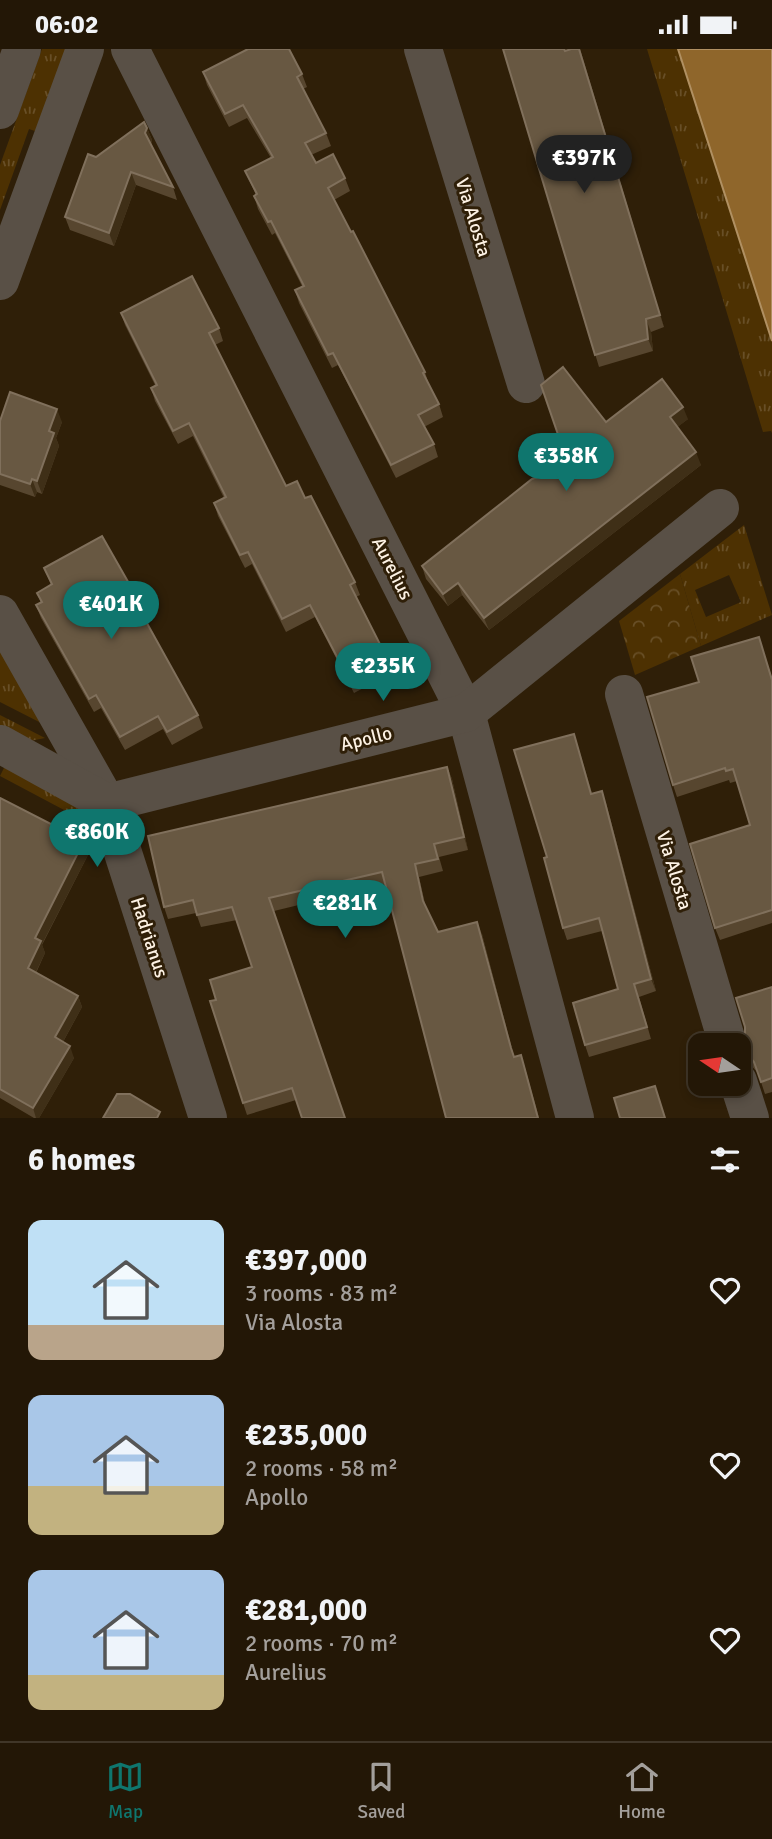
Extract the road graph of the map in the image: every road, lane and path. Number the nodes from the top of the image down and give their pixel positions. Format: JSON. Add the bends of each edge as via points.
{"nodes":[{"id":1,"x":23,"y":49,"type":"edge"},
{"id":2,"x":85,"y":49,"type":"edge"},
{"id":3,"x":130,"y":49,"type":"edge"},
{"id":4,"x":422,"y":49,"type":"edge"},
{"id":5,"x":0,"y":110,"type":"edge"},
{"id":6,"x":0,"y":281,"type":"edge"},
{"id":7,"x":526,"y":384,"type":"dead end"},
{"id":8,"x":720,"y":508,"type":"dead end"},
{"id":9,"x":0,"y":614,"type":"edge"},
{"id":10,"x":624,"y":694,"type":"dead end"},
{"id":11,"x":466,"y":713,"type":"junction"},
{"id":12,"x":0,"y":744,"type":"edge"},
{"id":13,"x":107,"y":803,"type":"junction"},
{"id":14,"x":724,"y":1033,"type":"edge"},
{"id":15,"x":743,"y":1096,"type":"edge"},
{"id":16,"x":208,"y":1118,"type":"edge"},
{"id":17,"x":575,"y":1118,"type":"edge"},
{"id":18,"x":750,"y":1118,"type":"edge"}],
"edges":[{"from":1,"to":5,"type":"street"},
{"from":2,"to":6,"type":"street"},
{"from":3,"to":11,"type":"street","name":"Aurelius"},
{"from":4,"to":7,"type":"street","name":"Via Alosta"},
{"from":8,"to":11,"type":"street","name":"Apollo"},
{"from":9,"to":13,"type":"street","name":"Hadrianus"},
{"from":10,"to":14,"type":"street","name":"Via Alosta"},
{"from":11,"to":13,"type":"street","name":"Apollo"},
{"from":11,"to":17,"type":"street","name":"Aurelius"},
{"from":12,"to":13,"type":"street"},
{"from":13,"to":16,"type":"street","name":"Hadrianus"},
{"from":15,"to":18,"type":"street"}]}
